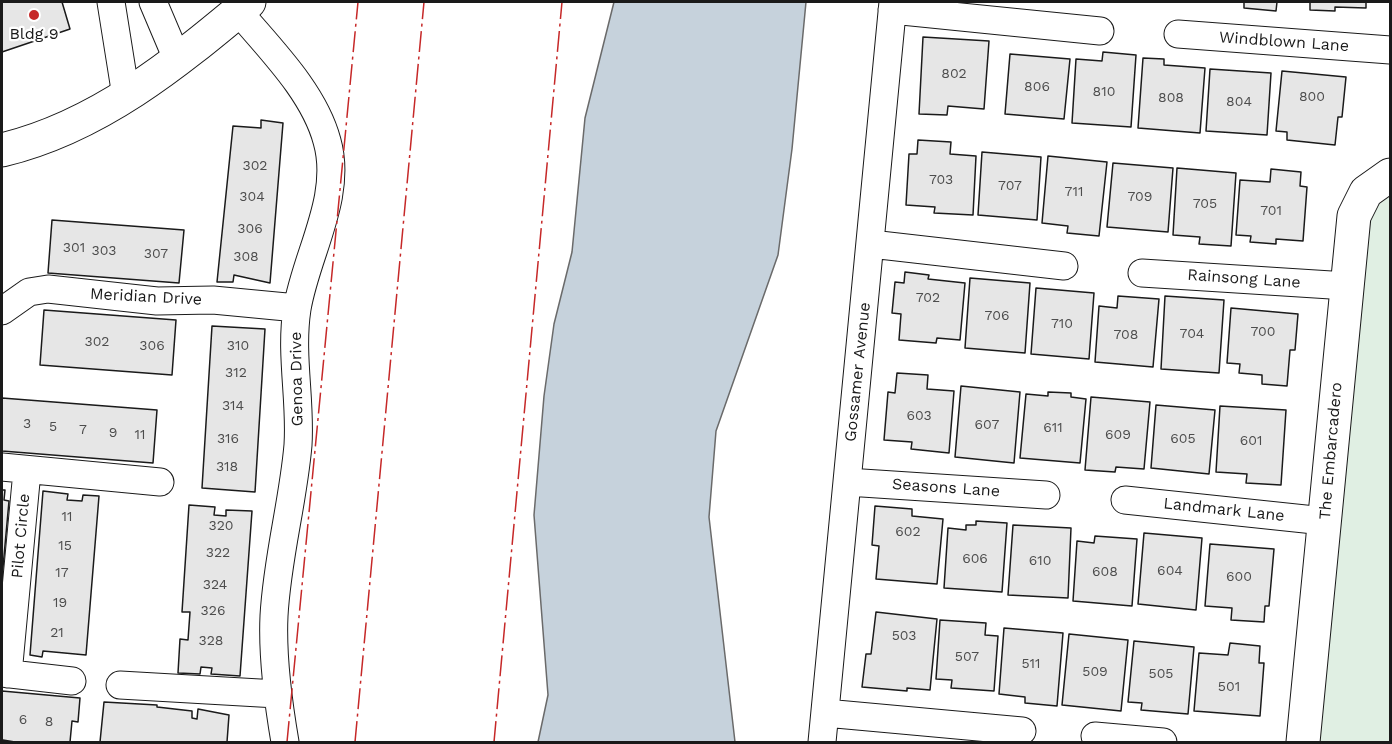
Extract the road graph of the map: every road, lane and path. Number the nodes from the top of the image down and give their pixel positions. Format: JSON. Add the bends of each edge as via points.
{"nodes":[{"id":1,"x":111,"y":2,"type":"edge"},
{"id":2,"x":153,"y":2,"type":"edge"},
{"id":3,"x":243,"y":6,"type":"edge"},
{"id":4,"x":893,"y":6,"type":"edge"},
{"id":5,"x":1100,"y":31,"type":"dead end"},
{"id":6,"x":1178,"y":34,"type":"dead end"},
{"id":7,"x":1390,"y":50,"type":"edge"},
{"id":8,"x":177,"y":60,"type":"junction"},
{"id":9,"x":126,"y":96,"type":"junction"},
{"id":10,"x":2,"y":150,"type":"edge"},
{"id":11,"x":1390,"y":175,"type":"edge"},
{"id":12,"x":870,"y":244,"type":"junction"},
{"id":13,"x":1064,"y":266,"type":"dead end"},
{"id":14,"x":1142,"y":273,"type":"dead end"},
{"id":15,"x":1347,"y":286,"type":"junction"},
{"id":16,"x":297,"y":309,"type":"junction"},
{"id":17,"x":2,"y":311,"type":"edge"},
{"id":18,"x":14,"y":469,"type":"edge"},
{"id":19,"x":160,"y":482,"type":"dead end"},
{"id":20,"x":847,"y":482,"type":"junction"},
{"id":21,"x":1046,"y":495,"type":"dead end"},
{"id":22,"x":1125,"y":500,"type":"dead end"},
{"id":23,"x":1324,"y":521,"type":"junction"},
{"id":24,"x":5,"y":674,"type":"edge"},
{"id":25,"x":72,"y":681,"type":"dead end"},
{"id":26,"x":120,"y":685,"type":"dead end"},
{"id":27,"x":277,"y":694,"type":"junction"},
{"id":28,"x":825,"y":713,"type":"junction"},
{"id":29,"x":1022,"y":731,"type":"dead end"},
{"id":30,"x":1095,"y":736,"type":"dead end"},
{"id":31,"x":285,"y":742,"type":"edge"},
{"id":32,"x":822,"y":742,"type":"edge"},
{"id":33,"x":1163,"y":742,"type":"edge"},
{"id":34,"x":1303,"y":742,"type":"edge"}],
"edges":[{"from":1,"to":9,"type":"street"},
{"from":2,"to":8,"type":"street"},
{"from":3,"to":8,"type":"street"},
{"from":3,"to":16,"type":"street","name":"Genoa Drive","via":[[307,98],[327,141],[331,173],[328,197]]},
{"from":4,"to":5,"type":"street"},
{"from":4,"to":12,"type":"street","name":"Gossamer Avenue"},
{"from":6,"to":7,"type":"street","name":"Windblown Lane"},
{"from":8,"to":9,"type":"street"},
{"from":9,"to":10,"type":"street","via":[[74,124]]},
{"from":11,"to":15,"type":"street","name":"The Embarcadero","via":[[1366,192],[1353,216]]},
{"from":12,"to":13,"type":"street"},
{"from":12,"to":20,"type":"street","name":"Gossamer Avenue"},
{"from":14,"to":15,"type":"street","name":"Rainsong Lane"},
{"from":15,"to":23,"type":"street","name":"The Embarcadero"},
{"from":16,"to":17,"type":"street","name":"Meridian Drive","via":[[48,290],[29,292]]},
{"from":16,"to":27,"type":"street","name":"Genoa Drive","via":[[294,366],[298,442],[274,617]]},
{"from":18,"to":19,"type":"street","name":"Pilot Circle"},
{"from":18,"to":24,"type":"street","name":"Pilot Circle"},
{"from":20,"to":21,"type":"street","name":"Seasons Lane"},
{"from":20,"to":28,"type":"street","name":"Gossamer Avenue"},
{"from":22,"to":23,"type":"street","name":"Landmark Lane"},
{"from":23,"to":34,"type":"street","name":"The Embarcadero"},
{"from":24,"to":25,"type":"street","name":"Pilot Circle"},
{"from":26,"to":27,"type":"street"},
{"from":27,"to":31,"type":"street","name":"Genoa Drive"},
{"from":28,"to":29,"type":"street"},
{"from":28,"to":32,"type":"street","name":"Gossamer Avenue"},
{"from":30,"to":33,"type":"street"}]}
